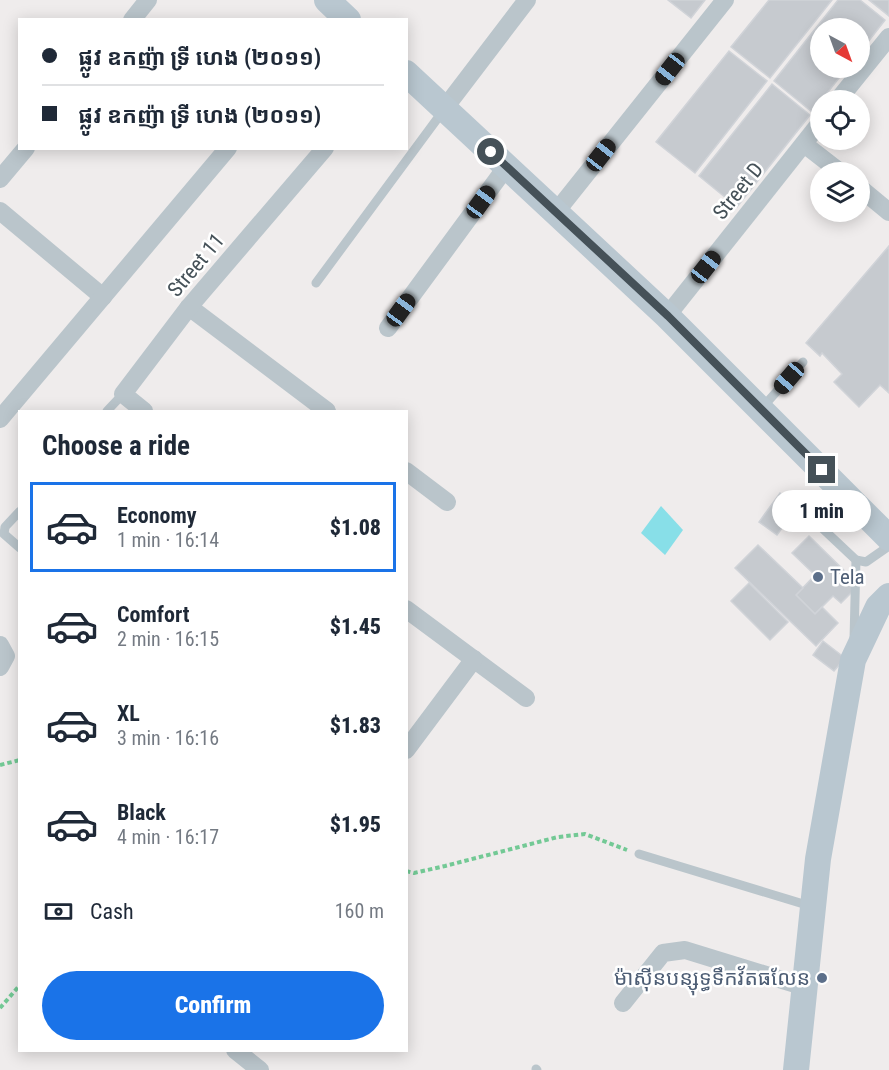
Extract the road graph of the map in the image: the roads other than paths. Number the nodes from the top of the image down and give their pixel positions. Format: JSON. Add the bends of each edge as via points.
{"nodes":[{"id":1,"x":148,"y":0,"type":"edge"},
{"id":2,"x":527,"y":0,"type":"edge"},
{"id":3,"x":724,"y":0,"type":"edge"},
{"id":4,"x":134,"y":18,"type":"edge"},
{"id":5,"x":889,"y":37,"type":"edge"},
{"id":6,"x":408,"y":76,"type":"edge"},
{"id":7,"x":846,"y":90,"type":"edge"},
{"id":8,"x":444,"y":109,"type":"junction"},
{"id":9,"x":810,"y":136,"type":"edge"},
{"id":10,"x":804,"y":144,"type":"junction"},
{"id":11,"x":24,"y":150,"type":"edge"},
{"id":12,"x":226,"y":150,"type":"edge"},
{"id":13,"x":323,"y":150,"type":"edge"},
{"id":14,"x":827,"y":162,"type":"edge"},
{"id":15,"x":507,"y":166,"type":"junction"},
{"id":16,"x":0,"y":179,"type":"edge"},
{"id":17,"x":870,"y":196,"type":"edge"},
{"id":18,"x":0,"y":211,"type":"edge"},
{"id":19,"x":556,"y":212,"type":"junction"},
{"id":20,"x":889,"y":212,"type":"edge"},
{"id":21,"x":316,"y":283,"type":"dead end"},
{"id":22,"x":103,"y":297,"type":"junction"},
{"id":23,"x":189,"y":307,"type":"junction"},
{"id":24,"x":668,"y":316,"type":"junction"},
{"id":25,"x":388,"y":328,"type":"dead end"},
{"id":26,"x":803,"y":362,"type":"dead end"},
{"id":27,"x":123,"y":394,"type":"junction"},
{"id":28,"x":761,"y":409,"type":"junction"},
{"id":29,"x":108,"y":410,"type":"edge"},
{"id":30,"x":143,"y":410,"type":"edge"},
{"id":31,"x":326,"y":410,"type":"edge"},
{"id":32,"x":0,"y":419,"type":"edge"},
{"id":33,"x":408,"y":473,"type":"edge"},
{"id":34,"x":838,"y":486,"type":"junction"},
{"id":35,"x":447,"y":502,"type":"dead end"},
{"id":36,"x":18,"y":513,"type":"edge"},
{"id":37,"x":889,"y":538,"type":"edge"},
{"id":38,"x":18,"y":546,"type":"edge"},
{"id":39,"x":889,"y":546,"type":"edge"},
{"id":40,"x":856,"y":560,"type":"junction"},
{"id":41,"x":889,"y":596,"type":"edge"},
{"id":42,"x":408,"y":610,"type":"edge"},
{"id":43,"x":0,"y":645,"type":"edge"},
{"id":44,"x":474,"y":659,"type":"junction"},
{"id":45,"x":854,"y":660,"type":"junction"},
{"id":46,"x":0,"y":667,"type":"edge"},
{"id":47,"x":526,"y":699,"type":"dead end"},
{"id":48,"x":408,"y":747,"type":"edge"},
{"id":49,"x":639,"y":854,"type":"road end"},
{"id":50,"x":813,"y":907,"type":"junction"},
{"id":51,"x":805,"y":987,"type":"junction"},
{"id":52,"x":623,"y":1003,"type":"dead end"},
{"id":53,"x":238,"y":1052,"type":"edge"},
{"id":54,"x":260,"y":1070,"type":"edge"},
{"id":55,"x":796,"y":1070,"type":"edge"}],
"edges":[{"from":1,"to":4,"type":"street"},
{"from":2,"to":8,"type":"street"},
{"from":3,"to":19,"type":"street"},
{"from":5,"to":7,"type":"street"},
{"from":6,"to":8,"type":"main road"},
{"from":8,"to":15,"type":"main road"},
{"from":8,"to":21,"type":"lane"},
{"from":9,"to":10,"type":"street","name":"Street D"},
{"from":10,"to":14,"type":"street"},
{"from":10,"to":24,"type":"street","name":"Street D"},
{"from":11,"to":16,"type":"street"},
{"from":12,"to":22,"type":"street"},
{"from":13,"to":23,"type":"street","name":"Street 11"},
{"from":15,"to":19,"type":"main road"},
{"from":15,"to":25,"type":"street"},
{"from":17,"to":20,"type":"street"},
{"from":18,"to":22,"type":"street"},
{"from":19,"to":24,"type":"main road"},
{"from":22,"to":32,"type":"street"},
{"from":23,"to":27,"type":"street","name":"Street 11"},
{"from":23,"to":31,"type":"street"},
{"from":24,"to":28,"type":"main road"},
{"from":26,"to":28,"type":"lane"},
{"from":27,"to":29,"type":"lane"},
{"from":27,"to":30,"type":"street"},
{"from":28,"to":34,"type":"main road"},
{"from":33,"to":35,"type":"street"},
{"from":34,"to":37,"type":"main road"},
{"from":34,"to":40,"type":"lane","via":[[818,519],[822,528]]},
{"from":36,"to":38,"type":"lane","via":[[5,527],[4,534]]},
{"from":39,"to":40,"type":"lane","via":[[866,562]]},
{"from":40,"to":45,"type":"lane"},
{"from":41,"to":45,"type":"main road","via":[[878,607]]},
{"from":42,"to":44,"type":"street"},
{"from":43,"to":46,"type":"street","via":[[6,656]]},
{"from":44,"to":47,"type":"street"},
{"from":44,"to":48,"type":"street"},
{"from":45,"to":50,"type":"main road"},
{"from":49,"to":50,"type":"lane"},
{"from":50,"to":51,"type":"main road"},
{"from":51,"to":52,"type":"street","via":[[686,950],[663,953]]},
{"from":51,"to":55,"type":"main road"},
{"from":53,"to":54,"type":"street"}]}
